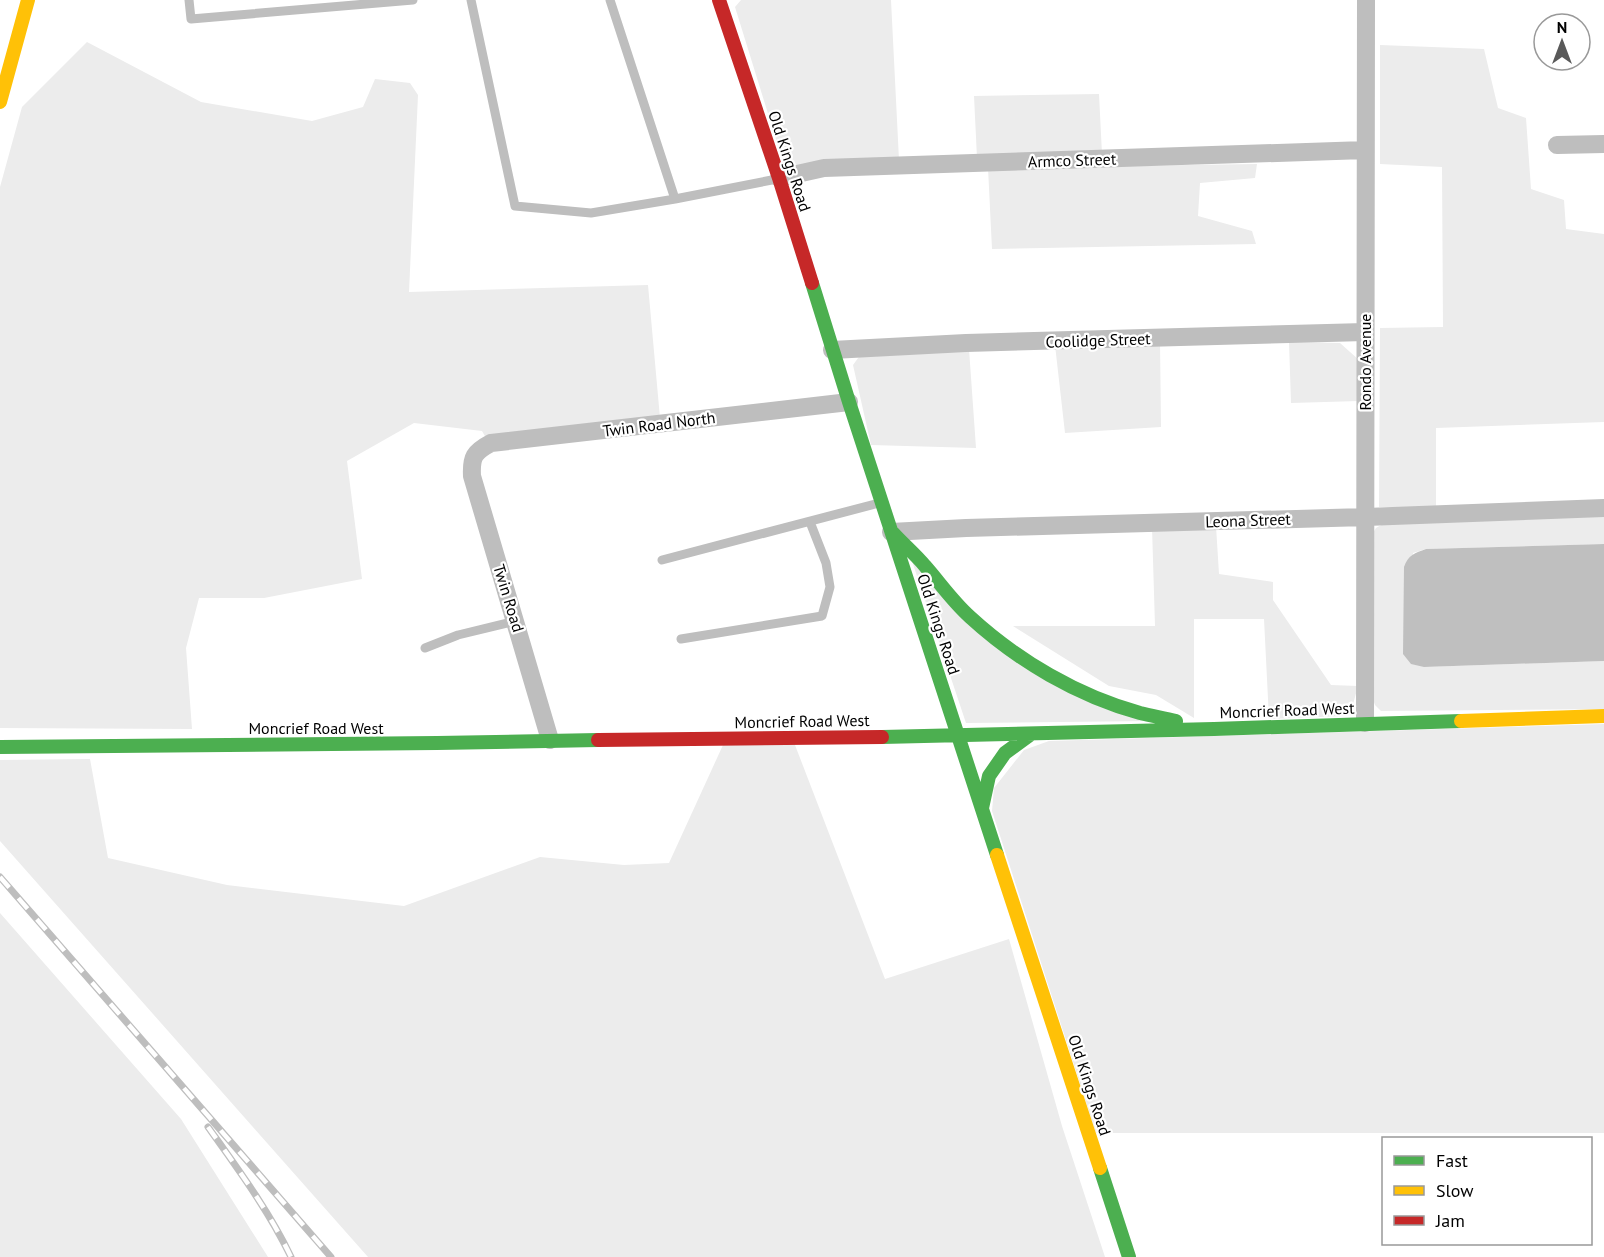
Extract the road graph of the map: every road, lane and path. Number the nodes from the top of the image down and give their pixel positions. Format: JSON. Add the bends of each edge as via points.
{"nodes":[{"id":1,"x":28,"y":0,"type":"edge"},
{"id":2,"x":189,"y":0,"type":"edge"},
{"id":3,"x":413,"y":0,"type":"edge"},
{"id":4,"x":471,"y":0,"type":"edge"},
{"id":5,"x":610,"y":0,"type":"edge"},
{"id":6,"x":719,"y":0,"type":"edge"},
{"id":7,"x":1366,"y":0,"type":"edge"},
{"id":8,"x":0,"y":102,"type":"edge"},
{"id":9,"x":1604,"y":144,"type":"edge"},
{"id":10,"x":1557,"y":145,"type":"dead end"},
{"id":11,"x":1365,"y":150,"type":"junction"},
{"id":12,"x":779,"y":178,"type":"junction"},
{"id":13,"x":675,"y":200,"type":"junction"},
{"id":14,"x":1365,"y":332,"type":"junction"},
{"id":15,"x":832,"y":350,"type":"junction"},
{"id":16,"x":849,"y":402,"type":"junction"},
{"id":17,"x":474,"y":456,"type":"joint"},
{"id":18,"x":882,"y":502,"type":"junction"},
{"id":19,"x":1604,"y":508,"type":"edge"},
{"id":20,"x":1366,"y":517,"type":"junction"},
{"id":21,"x":810,"y":522,"type":"junction"},
{"id":22,"x":891,"y":532,"type":"junction"},
{"id":23,"x":662,"y":560,"type":"dead end"},
{"id":24,"x":516,"y":621,"type":"junction"},
{"id":25,"x":681,"y":639,"type":"dead end"},
{"id":26,"x":425,"y":648,"type":"dead end"},
{"id":27,"x":1604,"y":716,"type":"edge"},
{"id":28,"x":1365,"y":723,"type":"junction"},
{"id":29,"x":1214,"y":729,"type":"junction"},
{"id":30,"x":1031,"y":734,"type":"junction"},
{"id":31,"x":958,"y":735,"type":"junction"},
{"id":32,"x":550,"y":740,"type":"junction"},
{"id":33,"x":0,"y":747,"type":"edge"},
{"id":34,"x":981,"y":808,"type":"junction"},
{"id":35,"x":1129,"y":1257,"type":"edge"}],
"edges":[{"from":1,"to":8,"type":"main road"},
{"from":2,"to":3,"type":"lane","via":[[191,18]]},
{"from":4,"to":13,"type":"lane","via":[[515,206],[591,213]]},
{"from":5,"to":13,"type":"lane"},
{"from":6,"to":12,"type":"main road","name":"Old Kings Road"},
{"from":7,"to":11,"type":"street","name":"Rondo Avenue"},
{"from":9,"to":10,"type":"street"},
{"from":11,"to":12,"type":"street","name":"Armco Street","via":[[824,168]]},
{"from":11,"to":14,"type":"street","name":"Rondo Avenue"},
{"from":12,"to":13,"type":"lane"},
{"from":12,"to":15,"type":"main road","name":"Old Kings Road"},
{"from":14,"to":15,"type":"street","name":"Coolidge Street"},
{"from":14,"to":20,"type":"street","name":"Rondo Avenue"},
{"from":15,"to":16,"type":"main road","name":"Old Kings Road"},
{"from":16,"to":17,"type":"street","name":"Twin Road North","via":[[491,443]]},
{"from":16,"to":18,"type":"main road","name":"Old Kings Road"},
{"from":17,"to":24,"type":"street","name":"Twin Road","via":[[472,476]]},
{"from":18,"to":21,"type":"lane"},
{"from":18,"to":22,"type":"main road","name":"Old Kings Road"},
{"from":19,"to":20,"type":"street","name":"Leona Street"},
{"from":20,"to":22,"type":"street","name":"Leona Street"},
{"from":20,"to":28,"type":"street","name":"Rondo Avenue"},
{"from":21,"to":23,"type":"lane"},
{"from":21,"to":25,"type":"lane","via":[[826,563],[830,587],[822,616]]},
{"from":22,"to":29,"type":"main road","via":[[970,617],[1044,673],[1140,713]]},
{"from":22,"to":31,"type":"main road","name":"Old Kings Road"},
{"from":24,"to":26,"type":"lane","via":[[465,633]]},
{"from":24,"to":32,"type":"street","name":"Twin Road"},
{"from":27,"to":28,"type":"main road","name":"Moncrief Road West"},
{"from":28,"to":29,"type":"main road","name":"Moncrief Road West"},
{"from":29,"to":30,"type":"main road","name":"Moncrief Road West"},
{"from":30,"to":31,"type":"main road","name":"Moncrief Road West"},
{"from":30,"to":34,"type":"main road","via":[[1005,753],[989,776]]},
{"from":31,"to":32,"type":"main road","name":"Moncrief Road West"},
{"from":31,"to":34,"type":"main road","name":"Old Kings Road"},
{"from":32,"to":33,"type":"main road","name":"Moncrief Road West"},
{"from":34,"to":35,"type":"main road","name":"Old Kings Road"}]}
